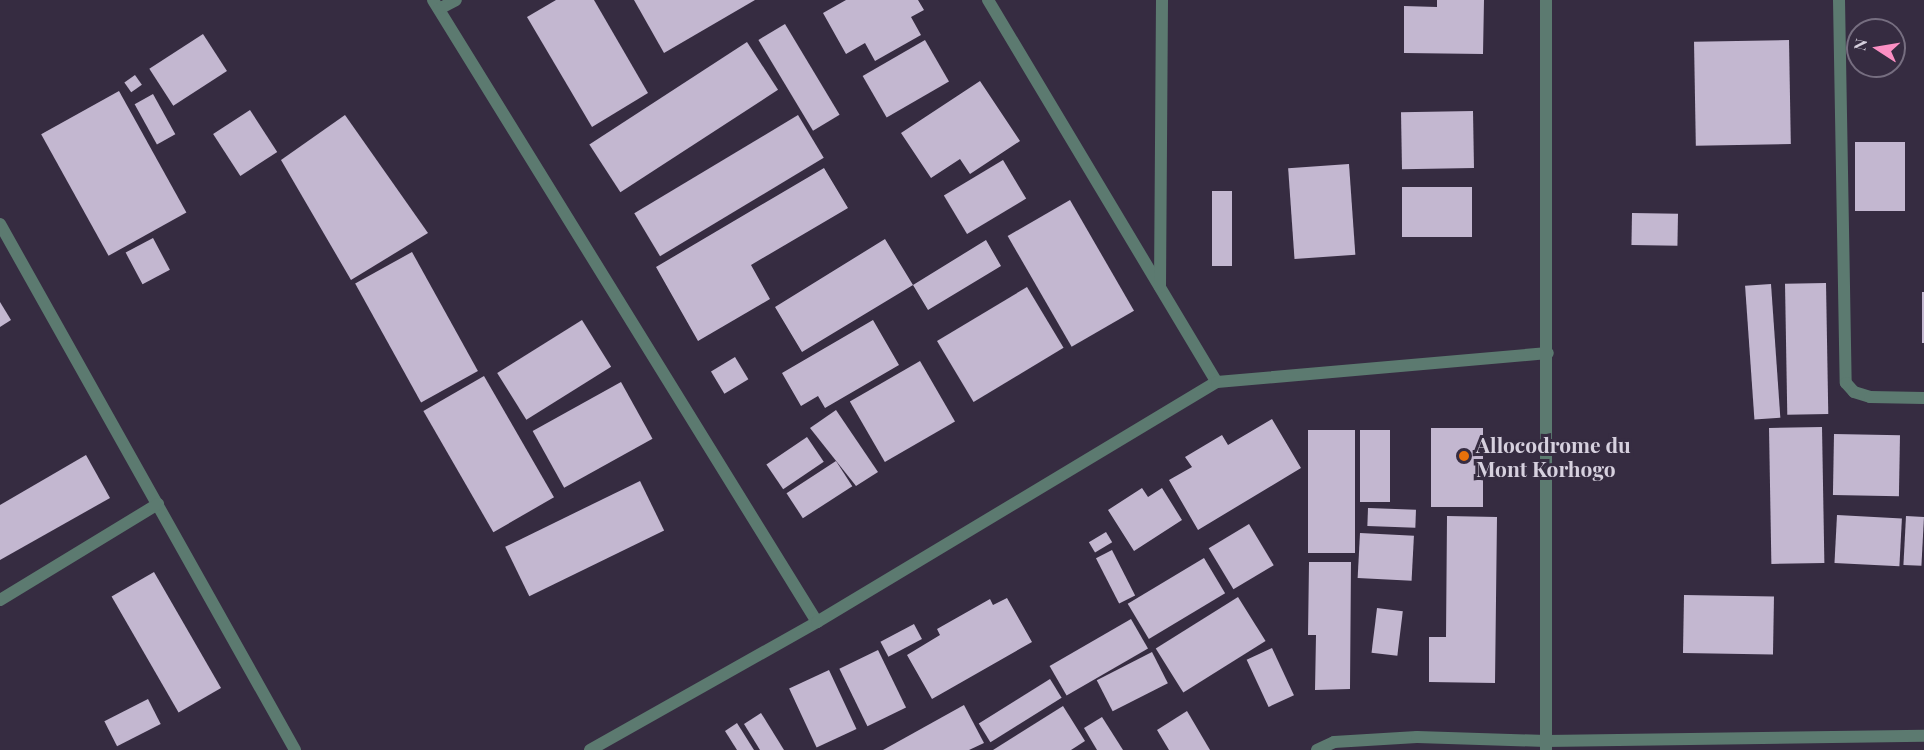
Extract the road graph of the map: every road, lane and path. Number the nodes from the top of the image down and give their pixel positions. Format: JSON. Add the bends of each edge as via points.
{"nodes":[{"id":1,"x":456,"y":0,"type":"edge"},
{"id":2,"x":988,"y":0,"type":"edge"},
{"id":3,"x":1162,"y":0,"type":"edge"},
{"id":4,"x":1546,"y":0,"type":"edge"},
{"id":5,"x":1839,"y":0,"type":"edge"},
{"id":6,"x":436,"y":4,"type":"edge"},
{"id":7,"x":0,"y":224,"type":"edge"},
{"id":8,"x":1160,"y":286,"type":"junction"},
{"id":9,"x":1548,"y":353,"type":"junction"},
{"id":10,"x":1217,"y":382,"type":"junction"},
{"id":11,"x":1924,"y":398,"type":"edge"},
{"id":12,"x":158,"y":504,"type":"junction"},
{"id":13,"x":0,"y":600,"type":"edge"},
{"id":14,"x":817,"y":622,"type":"junction"},
{"id":15,"x":1924,"y":736,"type":"edge"},
{"id":16,"x":1546,"y":746,"type":"edge"},
{"id":17,"x":295,"y":750,"type":"edge"},
{"id":18,"x":590,"y":750,"type":"edge"},
{"id":19,"x":1317,"y":750,"type":"edge"}],
"edges":[{"from":1,"to":6,"type":"street"},
{"from":2,"to":8,"type":"street"},
{"from":3,"to":8,"type":"street"},
{"from":4,"to":9,"type":"street"},
{"from":5,"to":11,"type":"street","via":[[1846,383],[1854,392],[1870,398]]},
{"from":6,"to":14,"type":"street"},
{"from":7,"to":12,"type":"street"},
{"from":8,"to":10,"type":"street"},
{"from":9,"to":10,"type":"street"},
{"from":9,"to":16,"type":"street"},
{"from":10,"to":14,"type":"street"},
{"from":12,"to":13,"type":"street"},
{"from":12,"to":17,"type":"street"},
{"from":14,"to":18,"type":"street"},
{"from":15,"to":16,"type":"street"},
{"from":16,"to":19,"type":"street","via":[[1417,737],[1334,742]]}]}
